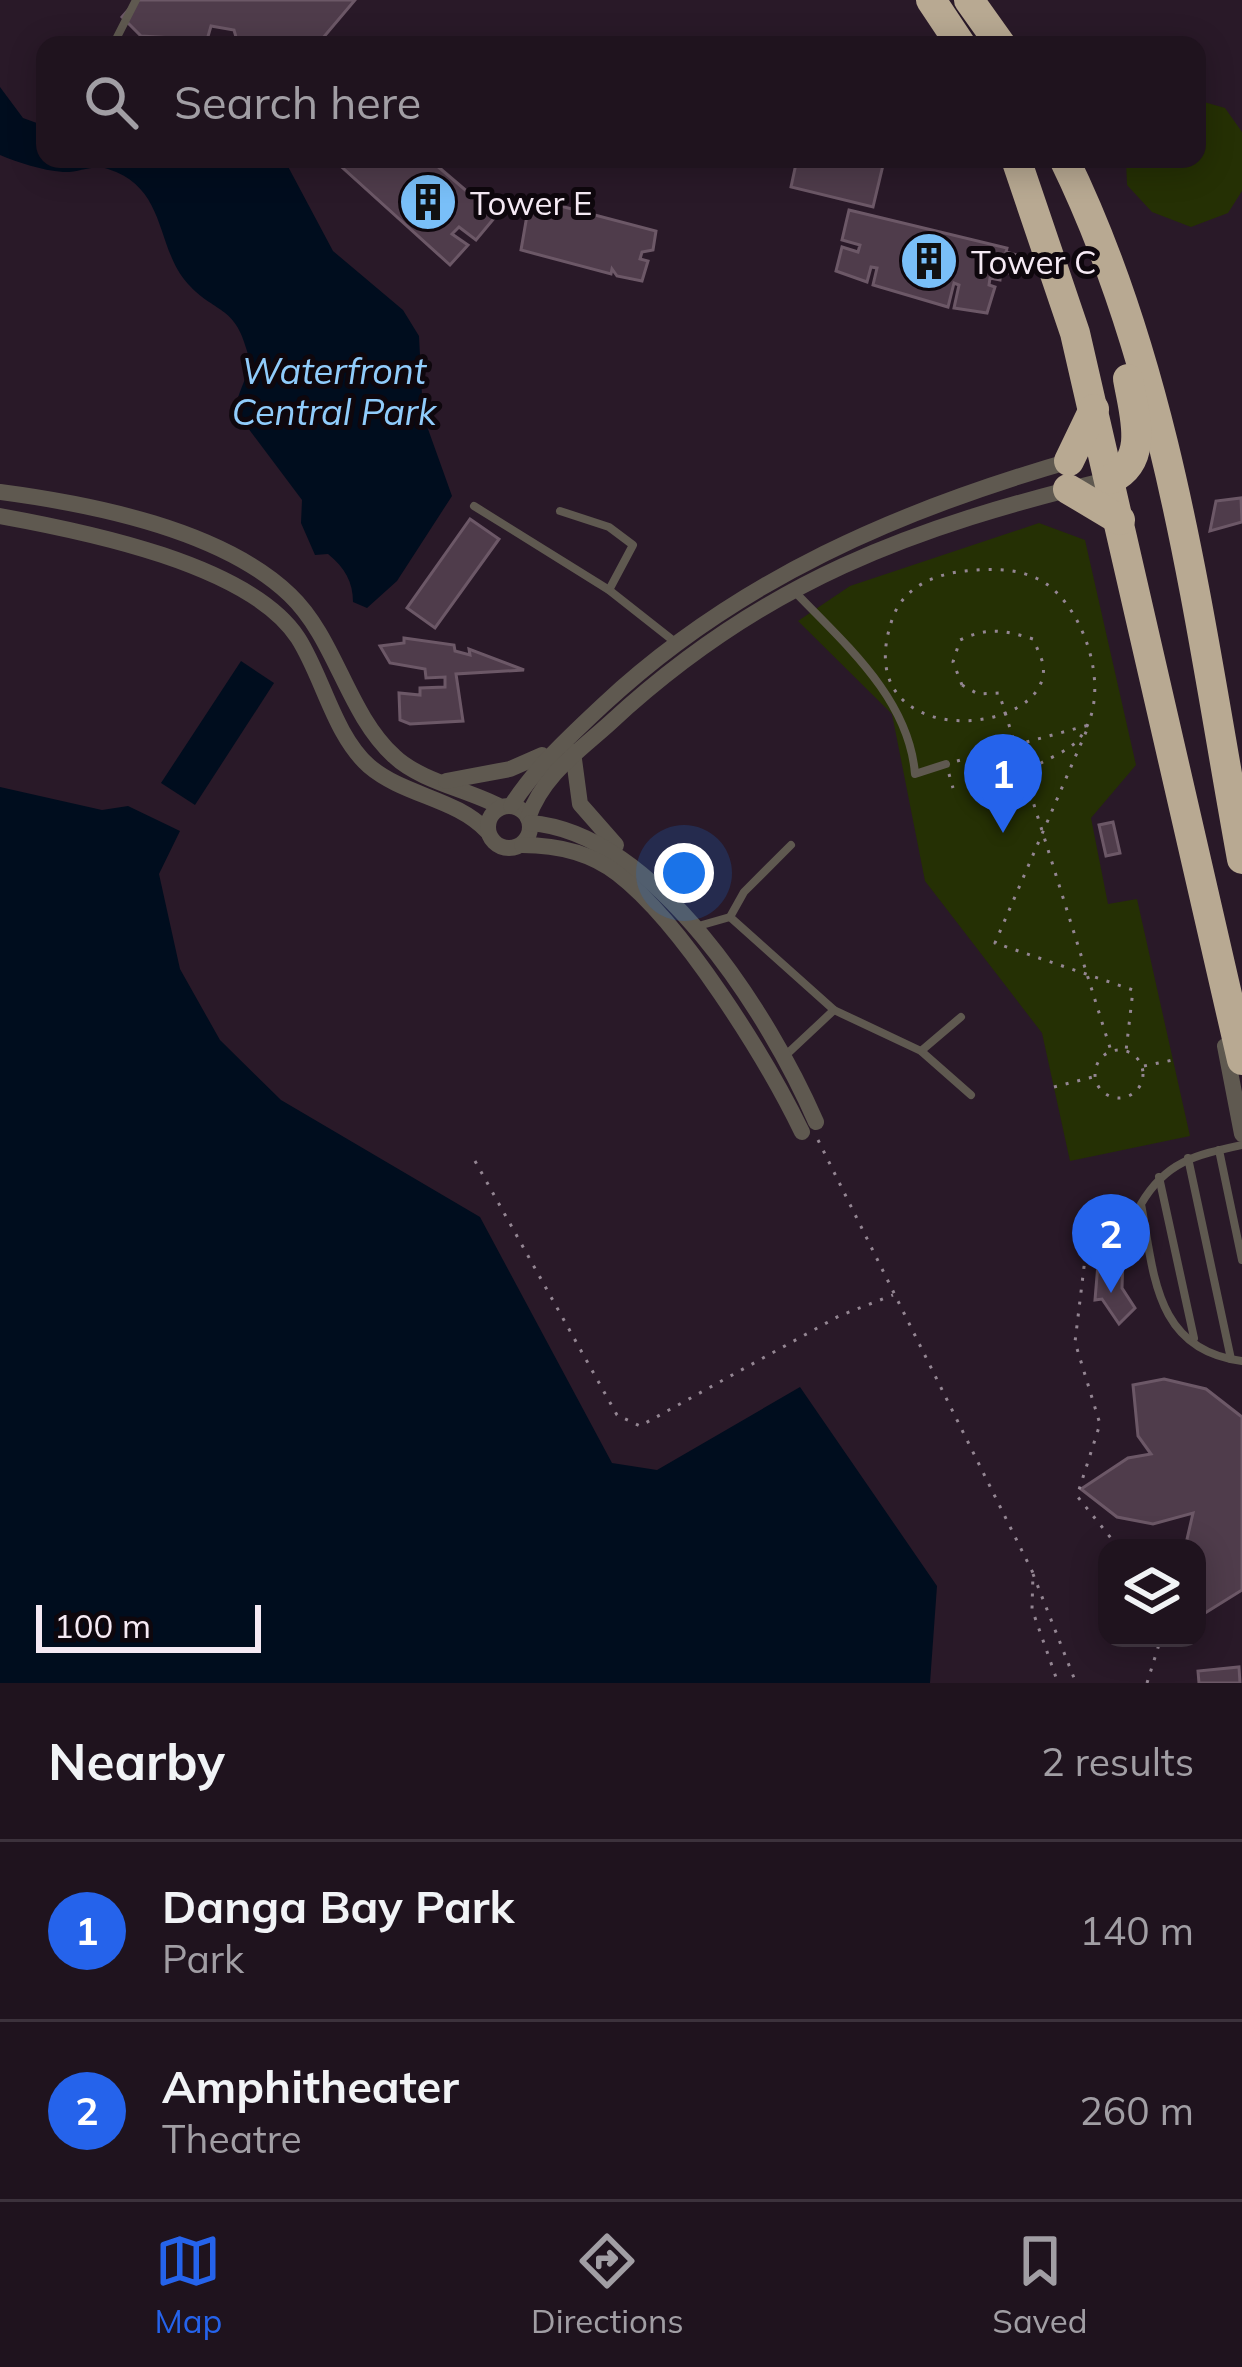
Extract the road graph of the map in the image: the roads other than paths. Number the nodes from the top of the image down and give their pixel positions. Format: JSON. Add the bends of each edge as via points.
{"nodes":[{"id":1,"x":136,"y":0,"type":"edge"},
{"id":2,"x":931,"y":0,"type":"edge"},
{"id":3,"x":969,"y":0,"type":"edge"},
{"id":4,"x":118,"y":36,"type":"edge"},
{"id":5,"x":955,"y":36,"type":"edge"},
{"id":6,"x":995,"y":36,"type":"edge"},
{"id":7,"x":1019,"y":168,"type":"edge"},
{"id":8,"x":1068,"y":168,"type":"edge"},
{"id":9,"x":1100,"y":244,"type":"junction"},
{"id":10,"x":1094,"y":410,"type":"junction"},
{"id":11,"x":1136,"y":453,"type":"junction"},
{"id":12,"x":1108,"y":465,"type":"junction"},
{"id":13,"x":1069,"y":475,"type":"junction"},
{"id":14,"x":0,"y":492,"type":"edge"},
{"id":15,"x":474,"y":506,"type":"dead end"},
{"id":16,"x":560,"y":511,"type":"dead end"},
{"id":17,"x":0,"y":516,"type":"edge"},
{"id":18,"x":1120,"y":520,"type":"junction"},
{"id":19,"x":791,"y":588,"type":"junction"},
{"id":20,"x":609,"y":590,"type":"junction"},
{"id":21,"x":1199,"y":631,"type":"junction"},
{"id":22,"x":675,"y":642,"type":"junction"},
{"id":23,"x":567,"y":747,"type":"junction"},
{"id":24,"x":946,"y":764,"type":"road end"},
{"id":25,"x":446,"y":781,"type":"junction"},
{"id":26,"x":1235,"y":781,"type":"edge"},
{"id":27,"x":506,"y":806,"type":"junction"},
{"id":28,"x":529,"y":820,"type":"junction"},
{"id":29,"x":488,"y":831,"type":"junction"},
{"id":30,"x":522,"y":844,"type":"junction"},
{"id":31,"x":791,"y":845,"type":"dead end"},
{"id":32,"x":1242,"y":860,"type":"edge"},
{"id":33,"x":637,"y":866,"type":"junction"},
{"id":34,"x":1198,"y":870,"type":"junction"},
{"id":35,"x":730,"y":917,"type":"junction"},
{"id":36,"x":693,"y":927,"type":"junction"},
{"id":37,"x":834,"y":1010,"type":"junction"},
{"id":38,"x":961,"y":1017,"type":"dead end"},
{"id":39,"x":921,"y":1051,"type":"junction"},
{"id":40,"x":787,"y":1054,"type":"junction"},
{"id":41,"x":1242,"y":1060,"type":"edge"},
{"id":42,"x":970,"y":1095,"type":"dead end"},
{"id":43,"x":1242,"y":1134,"type":"edge"},
{"id":44,"x":1242,"y":1144,"type":"edge"},
{"id":45,"x":1219,"y":1150,"type":"junction"},
{"id":46,"x":1188,"y":1158,"type":"junction"},
{"id":47,"x":1159,"y":1177,"type":"junction"},
{"id":48,"x":1242,"y":1260,"type":"edge"},
{"id":49,"x":1194,"y":1339,"type":"junction"},
{"id":50,"x":1231,"y":1359,"type":"junction"},
{"id":51,"x":1242,"y":1360,"type":"edge"}],
"edges":[{"from":1,"to":4,"type":"lane"},
{"from":2,"to":5,"type":"highway"},
{"from":3,"to":6,"type":"highway"},
{"from":7,"to":10,"type":"highway"},
{"from":8,"to":9,"type":"highway"},
{"from":9,"to":11,"type":"highway"},
{"from":9,"to":21,"type":"highway","via":[[1162,439]]},
{"from":10,"to":12,"type":"highway"},
{"from":10,"to":13,"type":"highway"},
{"from":11,"to":12,"type":"highway"},
{"from":11,"to":21,"type":"highway","via":[[1161,486]]},
{"from":12,"to":13,"type":"street"},
{"from":12,"to":13,"type":"street"},
{"from":12,"to":18,"type":"highway"},
{"from":13,"to":18,"type":"highway"},
{"from":13,"to":19,"type":"street"},
{"from":13,"to":22,"type":"street","via":[[886,523],[825,550]]},
{"from":14,"to":25,"type":"street","via":[[88,504],[261,572],[315,627],[396,760]]},
{"from":15,"to":20,"type":"lane"},
{"from":16,"to":20,"type":"lane","via":[[609,527],[633,545]]},
{"from":17,"to":29,"type":"street","via":[[94,533],[180,562],[278,613],[366,764]]},
{"from":18,"to":34,"type":"highway"},
{"from":19,"to":23,"type":"street"},
{"from":19,"to":24,"type":"lane","via":[[900,713],[914,774]]},
{"from":20,"to":22,"type":"lane"},
{"from":21,"to":26,"type":"highway"},
{"from":22,"to":23,"type":"street"},
{"from":23,"to":25,"type":"street"},
{"from":23,"to":27,"type":"street"},
{"from":23,"to":28,"type":"street"},
{"from":23,"to":33,"type":"street","via":[[580,804]]},
{"from":25,"to":27,"type":"street"},
{"from":26,"to":32,"type":"highway"},
{"from":27,"to":28,"type":"street"},
{"from":27,"to":29,"type":"street","via":[[491,815]]},
{"from":28,"to":30,"type":"street"},
{"from":28,"to":33,"type":"street","via":[[562,825]]},
{"from":29,"to":30,"type":"street","via":[[498,846]]},
{"from":30,"to":40,"type":"street","via":[[557,845],[618,874],[656,912],[809,1126]]},
{"from":31,"to":35,"type":"lane"},
{"from":33,"to":36,"type":"street"},
{"from":34,"to":41,"type":"highway"},
{"from":34,"to":43,"type":"street","via":[[1203,937]]},
{"from":35,"to":36,"type":"lane"},
{"from":35,"to":37,"type":"lane"},
{"from":36,"to":40,"type":"street"},
{"from":37,"to":39,"type":"lane"},
{"from":37,"to":40,"type":"lane"},
{"from":38,"to":39,"type":"lane"},
{"from":39,"to":42,"type":"lane"},
{"from":44,"to":45,"type":"lane"},
{"from":45,"to":46,"type":"lane"},
{"from":45,"to":48,"type":"lane"},
{"from":46,"to":47,"type":"lane"},
{"from":46,"to":50,"type":"lane"},
{"from":47,"to":49,"type":"lane"},
{"from":47,"to":49,"type":"lane","via":[[1142,1204],[1162,1310]]},
{"from":49,"to":50,"type":"lane"},
{"from":50,"to":51,"type":"lane"}]}
